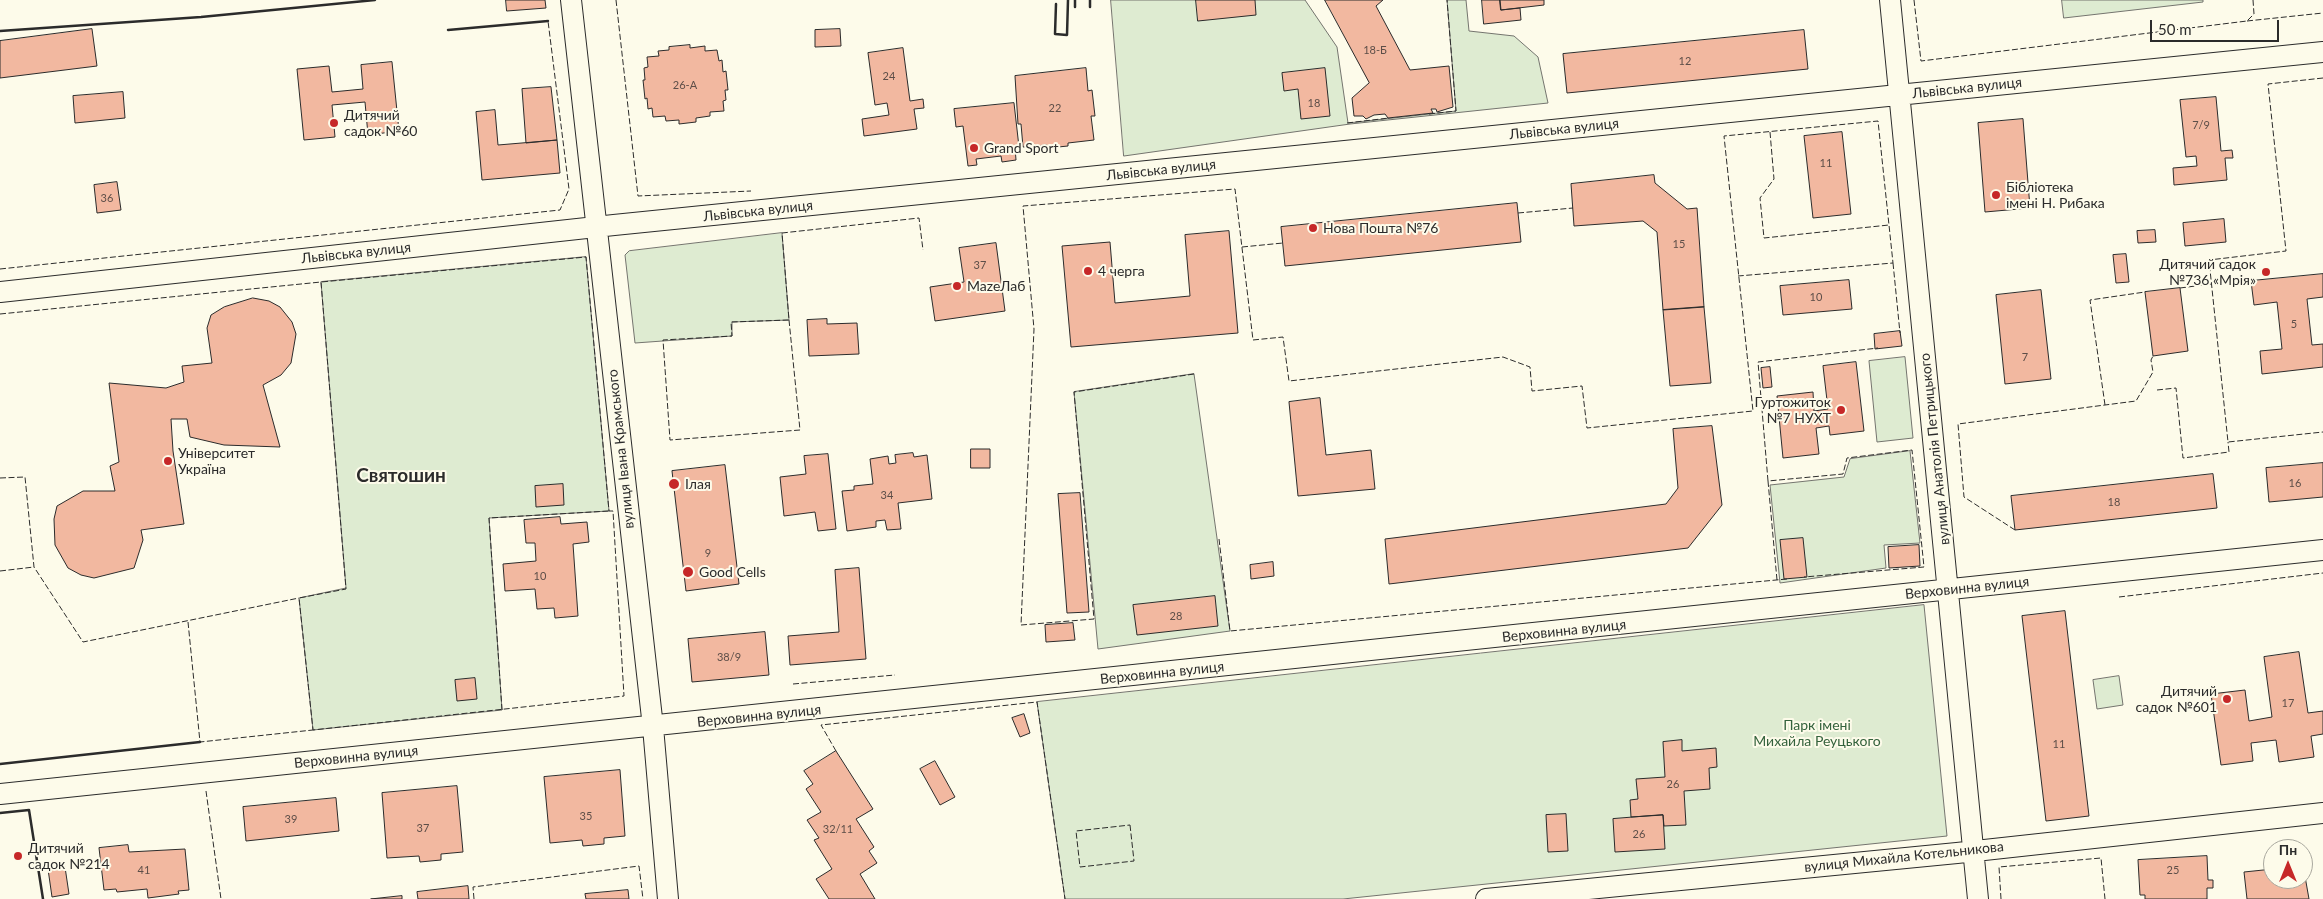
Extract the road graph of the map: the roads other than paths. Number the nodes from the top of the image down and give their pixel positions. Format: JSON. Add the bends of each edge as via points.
{"nodes":[{"id":1,"x":571,"y":0,"type":"edge"},
{"id":2,"x":1890,"y":0,"type":"edge"},
{"id":3,"x":2323,"y":52,"type":"edge"},
{"id":4,"x":1900,"y":96,"type":"junction"},
{"id":5,"x":596,"y":227,"type":"junction"},
{"id":6,"x":0,"y":292,"type":"edge"},
{"id":7,"x":2323,"y":550,"type":"edge"},
{"id":8,"x":1948,"y":590,"type":"junction"},
{"id":9,"x":653,"y":727,"type":"junction"},
{"id":10,"x":0,"y":794,"type":"edge"},
{"id":11,"x":2323,"y":814,"type":"edge"},
{"id":12,"x":1974,"y":851,"type":"junction"},
{"id":13,"x":668,"y":899,"type":"edge"},
{"id":14,"x":1486,"y":899,"type":"edge"},
{"id":15,"x":1978,"y":899,"type":"edge"}],
"edges":[{"from":1,"to":5,"type":"street","name":"вулиця Івана Крамського"},
{"from":2,"to":4,"type":"street","name":"вулиця Анатолія Петрицького"},
{"from":3,"to":4,"type":"street","name":"Львівська вулиця"},
{"from":4,"to":5,"type":"street","name":"Львівська вулиця"},
{"from":4,"to":8,"type":"street","name":"вулиця Анатолія Петрицького"},
{"from":5,"to":6,"type":"street","name":"Львівська вулиця"},
{"from":5,"to":9,"type":"street","name":"вулиця Івана Крамського"},
{"from":7,"to":8,"type":"street","name":"Верховинна вулиця"},
{"from":8,"to":9,"type":"street","name":"Верховинна вулиця"},
{"from":8,"to":12,"type":"street","name":"вулиця Анатолія Петрицького"},
{"from":9,"to":10,"type":"street","name":"Верховинна вулиця"},
{"from":9,"to":13,"type":"street","name":"вулиця Івана Крамського"},
{"from":11,"to":12,"type":"street","name":"вулиця Михайла Котельникова"},
{"from":12,"to":14,"type":"street","name":"вулиця Михайла Котельникова"},
{"from":12,"to":15,"type":"street","name":"вулиця Анатолія Петрицького"}]}
